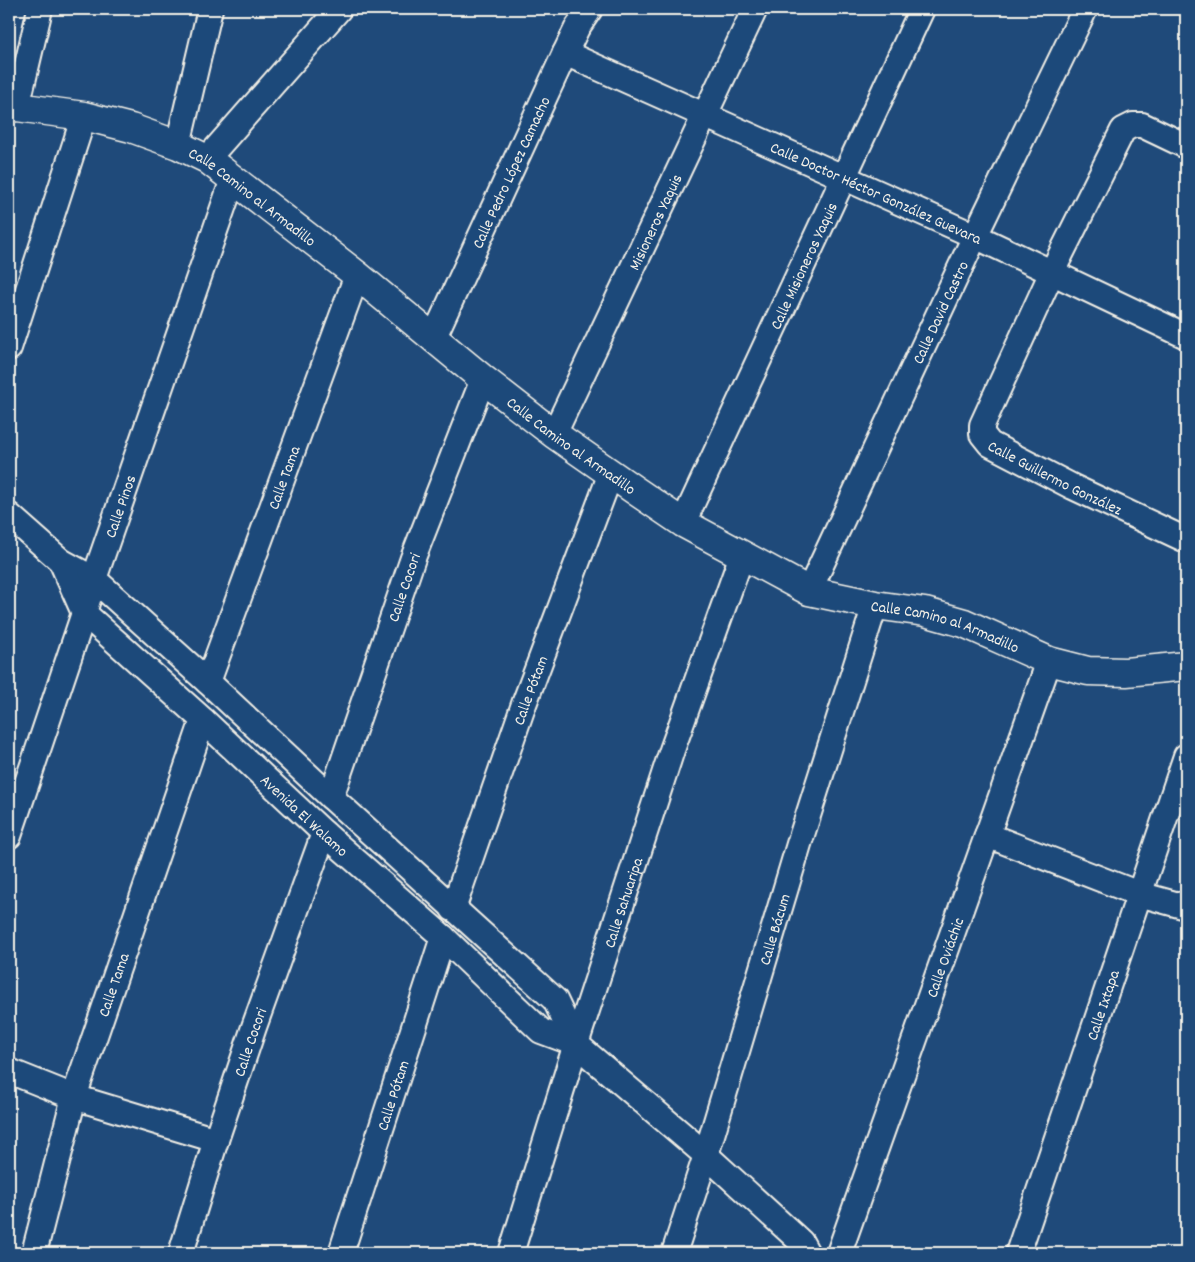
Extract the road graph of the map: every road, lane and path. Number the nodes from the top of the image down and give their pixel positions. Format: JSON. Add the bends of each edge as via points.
{"nodes":[{"id":1,"x":40,"y":9,"type":"edge"},
{"id":2,"x":210,"y":9,"type":"edge"},
{"id":3,"x":339,"y":9,"type":"edge"},
{"id":4,"x":590,"y":9,"type":"edge"},
{"id":5,"x":755,"y":9,"type":"edge"},
{"id":6,"x":922,"y":9,"type":"edge"},
{"id":7,"x":1085,"y":9,"type":"edge"},
{"id":8,"x":565,"y":53,"type":"junction"},
{"id":9,"x":13,"y":107,"type":"edge"},
{"id":10,"x":705,"y":115,"type":"junction"},
{"id":11,"x":84,"y":116,"type":"junction"},
{"id":12,"x":178,"y":146,"type":"junction"},
{"id":13,"x":1186,"y":146,"type":"edge"},
{"id":14,"x":207,"y":159,"type":"junction"},
{"id":15,"x":844,"y":177,"type":"junction"},
{"id":16,"x":233,"y":179,"type":"junction"},
{"id":17,"x":975,"y":236,"type":"junction"},
{"id":18,"x":1052,"y":272,"type":"junction"},
{"id":19,"x":357,"y":275,"type":"junction"},
{"id":20,"x":1186,"y":336,"type":"edge"},
{"id":21,"x":433,"y":339,"type":"junction"},
{"id":22,"x":9,"y":348,"type":"edge"},
{"id":23,"x":483,"y":379,"type":"junction"},
{"id":24,"x":554,"y":434,"type":"junction"},
{"id":25,"x":611,"y":473,"type":"junction"},
{"id":26,"x":9,"y":515,"type":"edge"},
{"id":27,"x":683,"y":523,"type":"junction"},
{"id":28,"x":1186,"y":540,"type":"edge"},
{"id":29,"x":742,"y":555,"type":"junction"},
{"id":30,"x":61,"y":561,"type":"junction"},
{"id":31,"x":94,"y":579,"type":"junction"},
{"id":32,"x":809,"y":590,"type":"junction"},
{"id":33,"x":875,"y":605,"type":"junction"},
{"id":34,"x":84,"y":613,"type":"junction"},
{"id":35,"x":1049,"y":661,"type":"junction"},
{"id":36,"x":1186,"y":666,"type":"edge"},
{"id":37,"x":208,"y":682,"type":"junction"},
{"id":38,"x":203,"y":720,"type":"junction"},
{"id":39,"x":1186,"y":756,"type":"edge"},
{"id":40,"x":17,"y":781,"type":"edge"},
{"id":41,"x":331,"y":797,"type":"junction"},
{"id":42,"x":324,"y":833,"type":"junction"},
{"id":43,"x":987,"y":835,"type":"junction"},
{"id":44,"x":9,"y":836,"type":"edge"},
{"id":45,"x":1139,"y":894,"type":"junction"},
{"id":46,"x":1186,"y":907,"type":"edge"},
{"id":47,"x":453,"y":908,"type":"junction"},
{"id":48,"x":443,"y":937,"type":"junction"},
{"id":49,"x":576,"y":1044,"type":"junction"},
{"id":50,"x":9,"y":1071,"type":"edge"},
{"id":51,"x":74,"y":1097,"type":"junction"},
{"id":52,"x":216,"y":1140,"type":"junction"},
{"id":53,"x":706,"y":1155,"type":"junction"},
{"id":54,"x":804,"y":1247,"type":"edge"},
{"id":55,"x":34,"y":1253,"type":"edge"},
{"id":56,"x":182,"y":1253,"type":"edge"},
{"id":57,"x":341,"y":1253,"type":"edge"},
{"id":58,"x":511,"y":1253,"type":"edge"},
{"id":59,"x":674,"y":1253,"type":"edge"},
{"id":60,"x":833,"y":1253,"type":"edge"},
{"id":61,"x":839,"y":1253,"type":"edge"},
{"id":62,"x":1018,"y":1253,"type":"edge"}],
"edges":[{"from":1,"to":9,"type":"street"},
{"from":2,"to":12,"type":"street"},
{"from":3,"to":14,"type":"street"},
{"from":4,"to":8,"type":"street","name":"Calle Pedro López Camacho"},
{"from":5,"to":10,"type":"street","name":"Misioneros Yaquis"},
{"from":6,"to":15,"type":"street","name":"Calle Misioneros Yaquis"},
{"from":7,"to":17,"type":"street","name":"Calle David Castro"},
{"from":8,"to":10,"type":"street","name":"Calle Doctor Héctor González Guevara"},
{"from":8,"to":21,"type":"street","name":"Calle Pedro López Camacho"},
{"from":9,"to":11,"type":"street","name":"Calle Camino al Armadillo"},
{"from":10,"to":15,"type":"street","name":"Calle Doctor Héctor González Guevara"},
{"from":10,"to":24,"type":"street","name":"Misioneros Yaquis"},
{"from":11,"to":12,"type":"street","name":"Calle Camino al Armadillo","via":[[131,128]]},
{"from":11,"to":22,"type":"street"},
{"from":12,"to":14,"type":"street","name":"Calle Camino al Armadillo"},
{"from":13,"to":18,"type":"street","via":[[1142,125],[1123,130]]},
{"from":14,"to":16,"type":"street","name":"Calle Camino al Armadillo"},
{"from":15,"to":17,"type":"street","name":"Calle Doctor Héctor González Guevara"},
{"from":15,"to":27,"type":"street","name":"Calle Misioneros Yaquis"},
{"from":16,"to":19,"type":"street","name":"Calle Camino al Armadillo"},
{"from":16,"to":31,"type":"street","name":"Calle Pinos"},
{"from":17,"to":18,"type":"street","name":"Calle Doctor Héctor González Guevara"},
{"from":17,"to":32,"type":"street","name":"Calle David Castro"},
{"from":18,"to":20,"type":"street","name":"Calle Doctor Héctor González Guevara"},
{"from":18,"to":28,"type":"street","name":"Calle Guillermo González","via":[[982,425],[982,434],[990,444]]},
{"from":19,"to":21,"type":"street","name":"Calle Camino al Armadillo"},
{"from":19,"to":37,"type":"street","name":"Calle Tama"},
{"from":21,"to":23,"type":"street","name":"Calle Camino al Armadillo"},
{"from":23,"to":24,"type":"street","name":"Calle Camino al Armadillo"},
{"from":23,"to":41,"type":"street","name":"Calle Cocori","via":[[413,558]]},
{"from":24,"to":25,"type":"street","name":"Calle Camino al Armadillo"},
{"from":25,"to":27,"type":"street","name":"Calle Camino al Armadillo"},
{"from":25,"to":47,"type":"street","name":"Calle Pótam","via":[[524,704]]},
{"from":26,"to":30,"type":"street","name":"Avenida El Walamo"},
{"from":27,"to":29,"type":"street","name":"Calle Camino al Armadillo"},
{"from":29,"to":32,"type":"street","name":"Calle Camino al Armadillo"},
{"from":29,"to":49,"type":"street","name":"Calle Sahuaripa","via":[[672,750]]},
{"from":30,"to":31,"type":"street","name":"Avenida El Walamo"},
{"from":30,"to":34,"type":"street","name":"Avenida El Walamo"},
{"from":31,"to":34,"type":"street","name":"Calle Pinos"},
{"from":31,"to":37,"type":"street","name":"Avenida El Walamo"},
{"from":32,"to":33,"type":"street","name":"Calle Camino al Armadillo"},
{"from":33,"to":35,"type":"street","name":"Calle Camino al Armadillo","via":[[925,612],[964,623]]},
{"from":33,"to":53,"type":"street","name":"Calle Bácum"},
{"from":34,"to":38,"type":"street","name":"Avenida El Walamo"},
{"from":34,"to":40,"type":"street","name":"Calle Pinos"},
{"from":35,"to":36,"type":"street","name":"Calle Camino al Armadillo","via":[[1088,671]]},
{"from":35,"to":43,"type":"street","name":"Calle Oviáchic"},
{"from":37,"to":41,"type":"street","name":"Avenida El Walamo"},
{"from":38,"to":42,"type":"street","name":"Avenida El Walamo"},
{"from":38,"to":51,"type":"street","name":"Calle Tama"},
{"from":39,"to":45,"type":"street","name":"Calle Ixtapa"},
{"from":40,"to":44,"type":"street","name":"Calle Pinos"},
{"from":41,"to":47,"type":"street","name":"Avenida El Walamo"},
{"from":42,"to":48,"type":"street","name":"Avenida El Walamo"},
{"from":42,"to":52,"type":"street","name":"Calle Cocori"},
{"from":43,"to":45,"type":"street"},
{"from":43,"to":61,"type":"street","name":"Calle Oviáchic"},
{"from":45,"to":46,"type":"street"},
{"from":45,"to":62,"type":"street","name":"Calle Ixtapa"},
{"from":47,"to":49,"type":"street","name":"Avenida El Walamo","via":[[555,1000]]},
{"from":48,"to":49,"type":"street","name":"Avenida El Walamo","via":[[541,1031]]},
{"from":48,"to":57,"type":"street","name":"Calle Pótam"},
{"from":49,"to":53,"type":"street","name":"Avenida El Walamo"},
{"from":49,"to":58,"type":"street","name":"Calle Sahuaripa"},
{"from":50,"to":51,"type":"street"},
{"from":51,"to":52,"type":"street"},
{"from":51,"to":55,"type":"street","name":"Calle Tama"},
{"from":52,"to":56,"type":"street","name":"Calle Cocori"},
{"from":53,"to":54,"type":"street","name":"Avenida El Walamo"},
{"from":53,"to":59,"type":"street","name":"Calle Bácum"},
{"from":54,"to":60,"type":"street","name":"Avenida El Walamo"}]}
